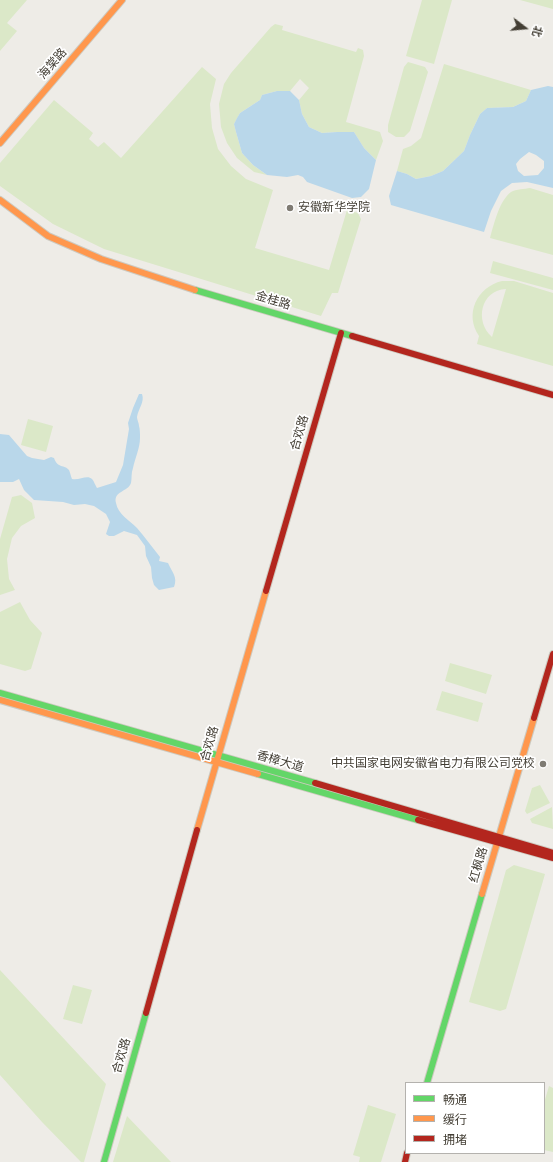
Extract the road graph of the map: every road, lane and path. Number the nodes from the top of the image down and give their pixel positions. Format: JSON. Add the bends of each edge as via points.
{"nodes":[{"id":1,"x":122,"y":0,"type":"edge"},
{"id":2,"x":0,"y":142,"type":"edge"},
{"id":3,"x":0,"y":200,"type":"edge"},
{"id":4,"x":341,"y":333,"type":"junction"},
{"id":5,"x":553,"y":395,"type":"edge"},
{"id":6,"x":553,"y":654,"type":"edge"},
{"id":7,"x":0,"y":693,"type":"edge"},
{"id":8,"x":0,"y":700,"type":"edge"},
{"id":9,"x":217,"y":758,"type":"junction"},
{"id":10,"x":498,"y":840,"type":"junction"},
{"id":11,"x":553,"y":853,"type":"edge"},
{"id":12,"x":553,"y":858,"type":"edge"},
{"id":13,"x":428,"y":1082,"type":"edge"},
{"id":14,"x":104,"y":1162,"type":"edge"}],
"edges":[{"from":1,"to":2,"type":"street","name":"海棠路"},
{"from":3,"to":4,"type":"street","name":"金桂路","via":[[48,236],[101,259]]},
{"from":4,"to":5,"type":"street","name":"金桂路"},
{"from":4,"to":9,"type":"street","name":"合欢路"},
{"from":6,"to":10,"type":"street","name":"红枫路"},
{"from":7,"to":9,"type":"street","name":"香樟大道"},
{"from":8,"to":9,"type":"street","name":"香樟大道"},
{"from":9,"to":10,"type":"street","name":"香樟大道"},
{"from":9,"to":14,"type":"street","name":"合欢路"},
{"from":10,"to":11,"type":"street","name":"香樟大道"},
{"from":10,"to":12,"type":"street","name":"香樟大道"},
{"from":10,"to":13,"type":"street","name":"红枫路"}]}
